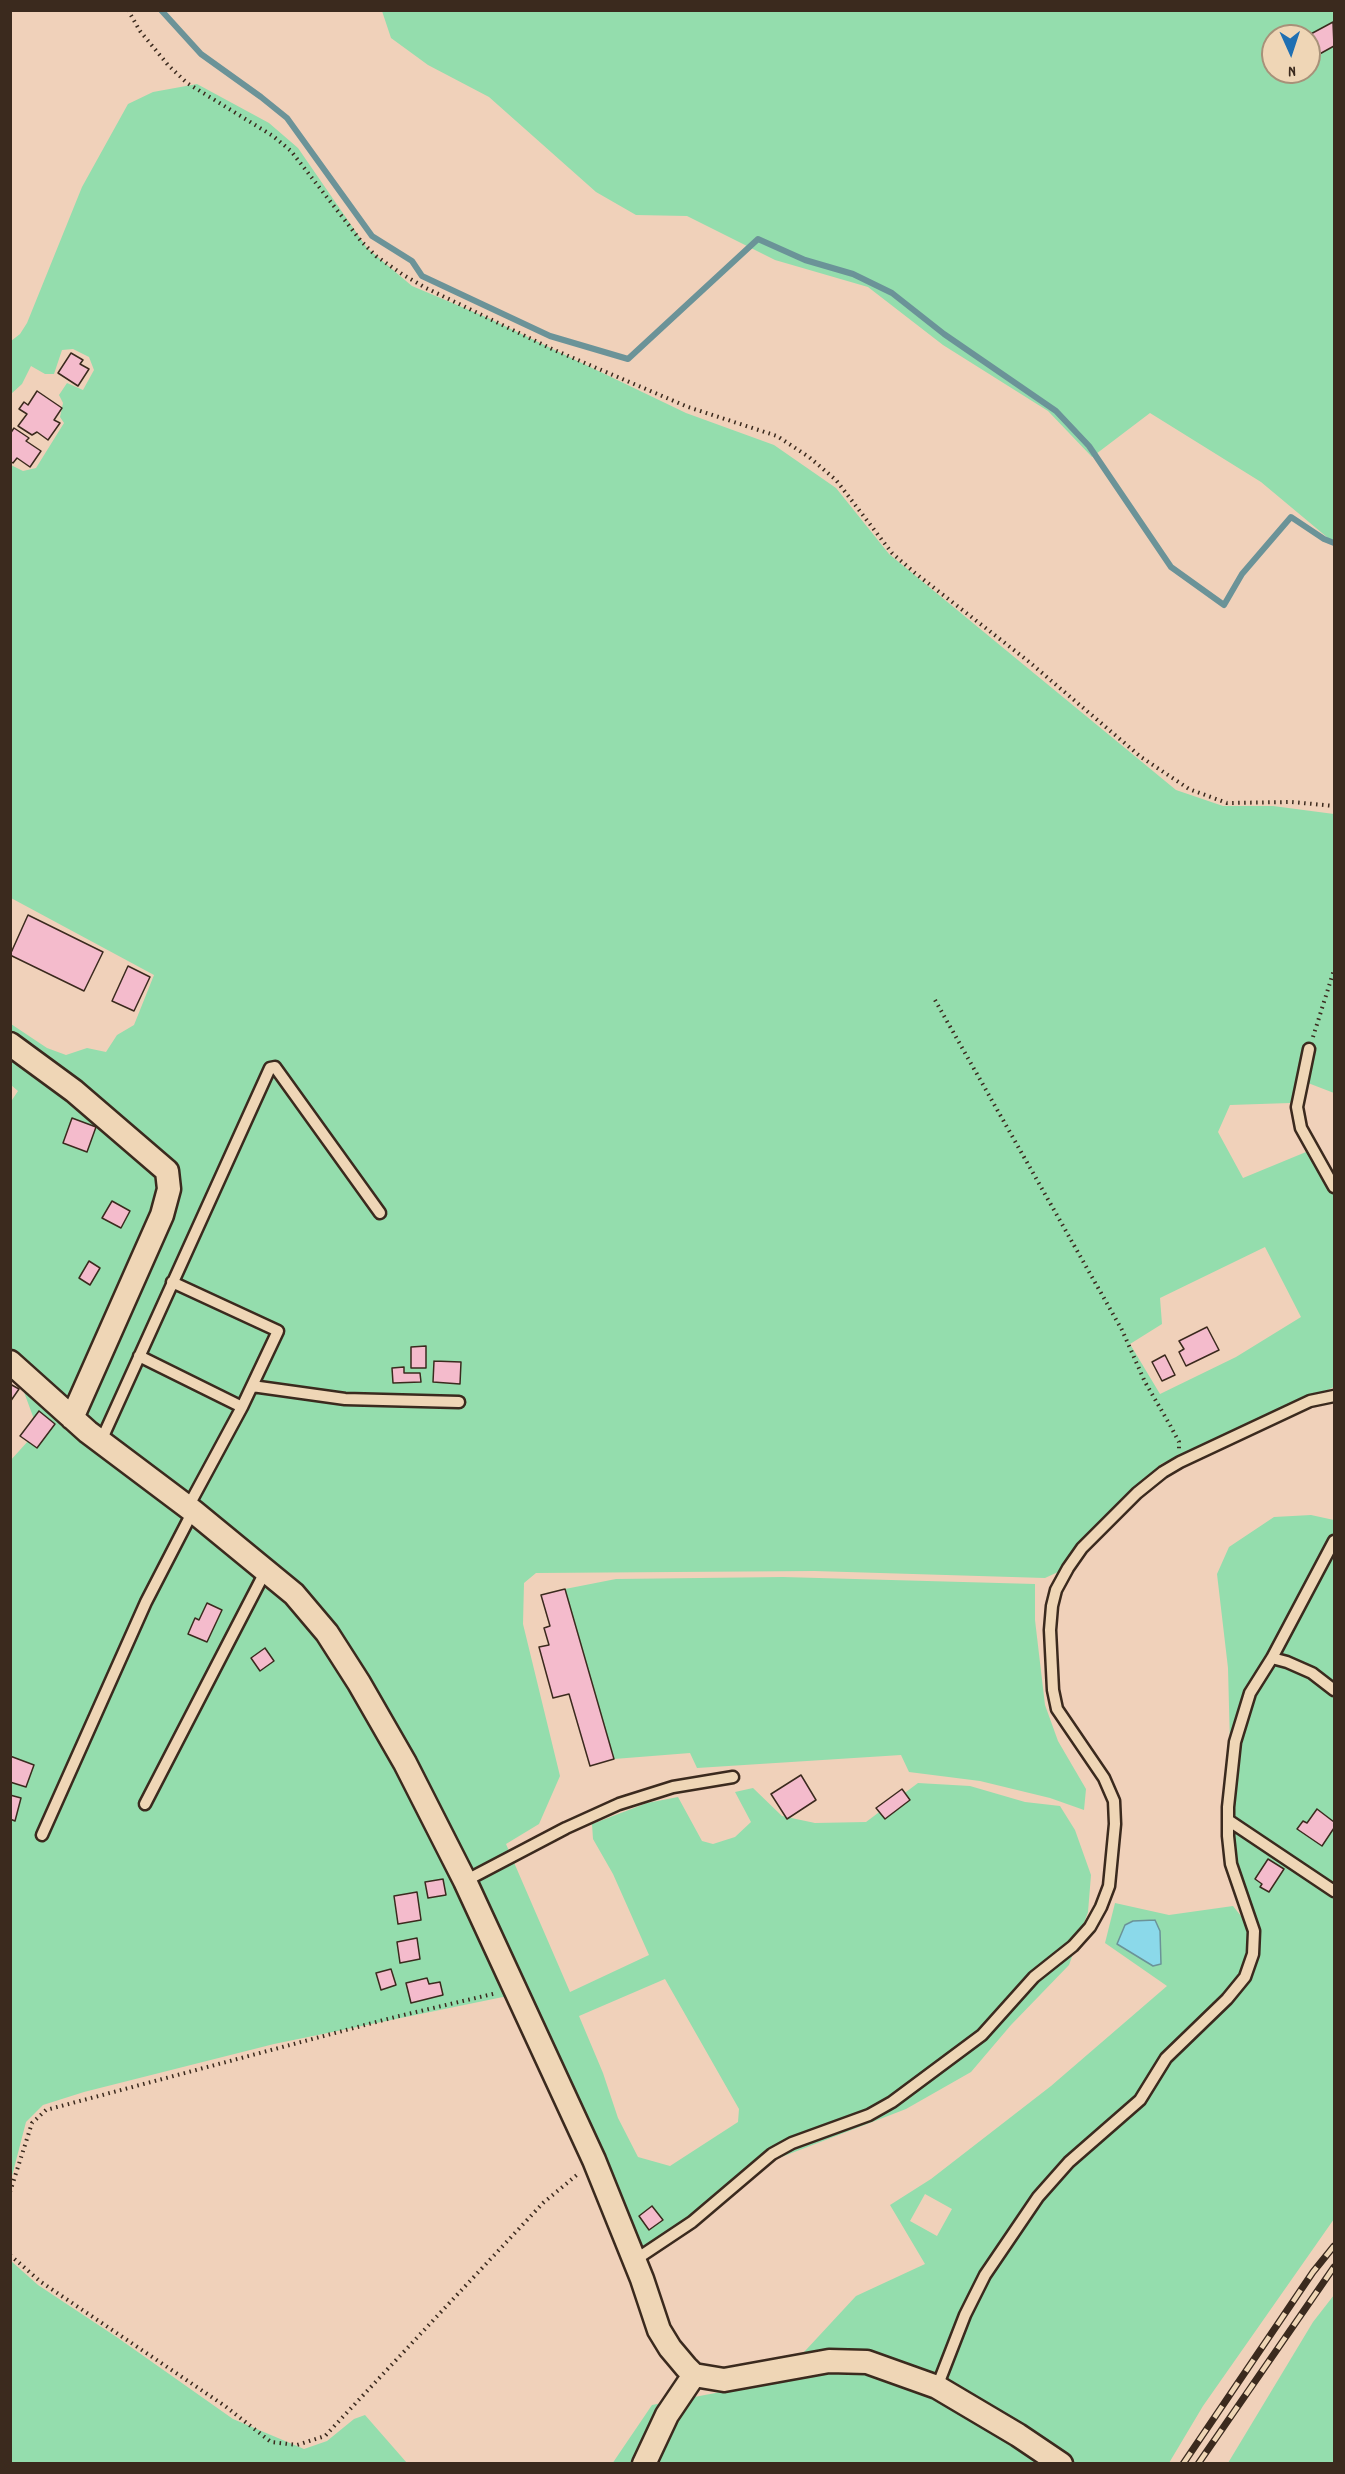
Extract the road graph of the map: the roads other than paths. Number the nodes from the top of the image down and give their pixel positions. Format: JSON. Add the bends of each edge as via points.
{"nodes":[{"id":1,"x":10,"y":1044,"type":"edge"},
{"id":2,"x":1309,"y":1049,"type":"road end"},
{"id":3,"x":1335,"y":1187,"type":"edge"},
{"id":4,"x":380,"y":1213,"type":"dead end"},
{"id":5,"x":172,"y":1282,"type":"junction"},
{"id":6,"x":139,"y":1356,"type":"junction"},
{"id":7,"x":10,"y":1362,"type":"edge"},
{"id":8,"x":252,"y":1386,"type":"junction"},
{"id":9,"x":1335,"y":1396,"type":"edge"},
{"id":10,"x":459,"y":1402,"type":"dead end"},
{"id":11,"x":242,"y":1407,"type":"junction"},
{"id":12,"x":72,"y":1418,"type":"junction"},
{"id":13,"x":100,"y":1441,"type":"junction"},
{"id":14,"x":191,"y":1509,"type":"junction"},
{"id":15,"x":1335,"y":1541,"type":"edge"},
{"id":16,"x":266,"y":1570,"type":"junction"},
{"id":17,"x":1272,"y":1659,"type":"junction"},
{"id":18,"x":1335,"y":1689,"type":"edge"},
{"id":19,"x":733,"y":1777,"type":"dead end"},
{"id":20,"x":145,"y":1804,"type":"dead end"},
{"id":21,"x":1228,"y":1820,"type":"junction"},
{"id":22,"x":42,"y":1835,"type":"dead end"},
{"id":23,"x":465,"y":1881,"type":"junction"},
{"id":24,"x":1335,"y":1891,"type":"edge"},
{"id":25,"x":635,"y":2260,"type":"junction"},
{"id":26,"x":694,"y":2375,"type":"junction"},
{"id":27,"x":937,"y":2387,"type":"junction"},
{"id":28,"x":644,"y":2463,"type":"edge"},
{"id":29,"x":1061,"y":2463,"type":"edge"}],
"edges":[{"from":1,"to":12,"type":"street","via":[[74,1091],[167,1171],[169,1189],[162,1215]]},
{"from":2,"to":3,"type":"lane","via":[[1297,1107],[1301,1128]]},
{"from":4,"to":5,"type":"lane","via":[[275,1067],[270,1068]]},
{"from":5,"to":6,"type":"lane"},
{"from":5,"to":8,"type":"lane","via":[[278,1331]]},
{"from":6,"to":11,"type":"lane"},
{"from":6,"to":13,"type":"lane"},
{"from":7,"to":12,"type":"street"},
{"from":8,"to":10,"type":"lane","via":[[345,1399]]},
{"from":8,"to":11,"type":"lane"},
{"from":9,"to":25,"type":"lane","via":[[1310,1401],[1180,1461],[1137,1493],[1082,1548],[1056,1590],[1050,1630],[1057,1709],[1104,1778],[1114,1801],[1109,1886],[1090,1927],[1034,1977],[982,2035],[892,2102],[772,2154],[692,2222]]},
{"from":11,"to":14,"type":"lane"},
{"from":12,"to":13,"type":"street"},
{"from":13,"to":14,"type":"street"},
{"from":14,"to":16,"type":"street"},
{"from":14,"to":22,"type":"lane"},
{"from":15,"to":17,"type":"lane"},
{"from":16,"to":20,"type":"lane"},
{"from":16,"to":23,"type":"street","via":[[294,1594],[327,1633],[405,1763]]},
{"from":17,"to":18,"type":"lane","via":[[1312,1673]]},
{"from":17,"to":21,"type":"lane","via":[[1250,1693],[1236,1742]]},
{"from":19,"to":23,"type":"lane","via":[[673,1787],[619,1804]]},
{"from":21,"to":24,"type":"lane"},
{"from":21,"to":27,"type":"lane","via":[[1231,1864],[1254,1931],[1253,1954],[1245,1977],[1166,2058],[1140,2100],[1069,2162],[1038,2197],[985,2275]]},
{"from":23,"to":25,"type":"street","via":[[594,2160]]},
{"from":25,"to":26,"type":"street","via":[[660,2330]]},
{"from":26,"to":27,"type":"street","via":[[724,2380],[829,2361],[867,2362]]},
{"from":26,"to":28,"type":"street","via":[[667,2415]]},
{"from":27,"to":29,"type":"street"}]}
